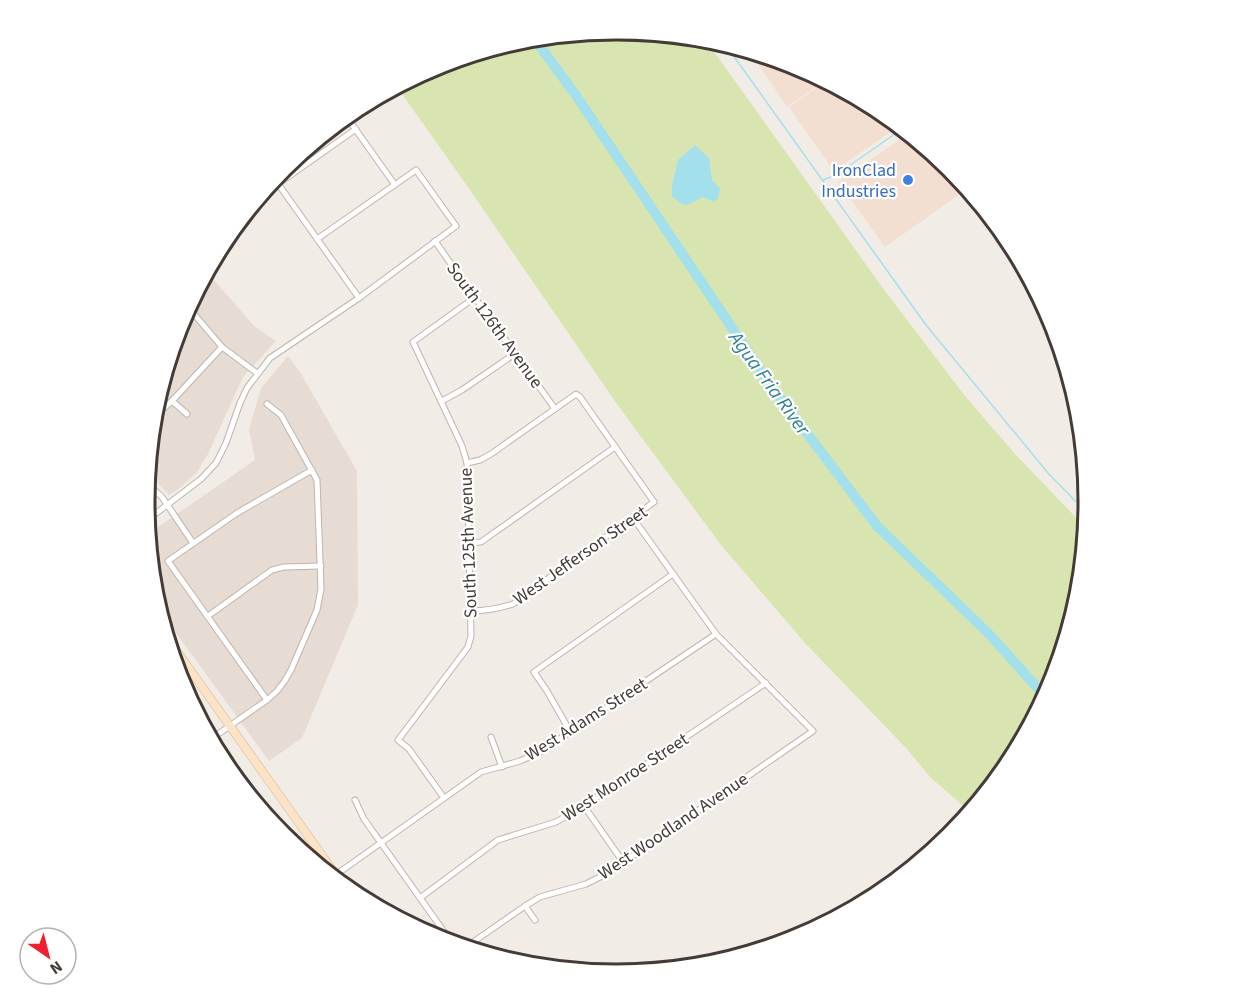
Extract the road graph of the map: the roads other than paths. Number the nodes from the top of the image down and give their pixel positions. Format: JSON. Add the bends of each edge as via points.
{"nodes":[{"id":1,"x":352,"y":124,"type":"edge"},
{"id":2,"x":356,"y":129,"type":"junction"},
{"id":3,"x":303,"y":163,"type":"edge"},
{"id":4,"x":395,"y":185,"type":"junction"},
{"id":5,"x":280,"y":187,"type":"edge"},
{"id":6,"x":317,"y":239,"type":"junction"},
{"id":7,"x":435,"y":241,"type":"junction"},
{"id":8,"x":358,"y":298,"type":"junction"},
{"id":9,"x":474,"y":298,"type":"junction"},
{"id":10,"x":195,"y":315,"type":"edge"},
{"id":11,"x":222,"y":347,"type":"junction"},
{"id":12,"x":516,"y":353,"type":"junction"},
{"id":13,"x":257,"y":373,"type":"junction"},
{"id":14,"x":172,"y":401,"type":"junction"},
{"id":15,"x":442,"y":401,"type":"junction"},
{"id":16,"x":267,"y":404,"type":"dead end"},
{"id":17,"x":165,"y":407,"type":"edge"},
{"id":18,"x":555,"y":409,"type":"junction"},
{"id":19,"x":187,"y":414,"type":"dead end"},
{"id":20,"x":615,"y":447,"type":"junction"},
{"id":21,"x":467,"y":463,"type":"junction"},
{"id":22,"x":312,"y":470,"type":"junction"},
{"id":23,"x":155,"y":491,"type":"edge"},
{"id":24,"x":167,"y":506,"type":"junction"},
{"id":25,"x":155,"y":514,"type":"edge"},
{"id":26,"x":633,"y":518,"type":"junction"},
{"id":27,"x":193,"y":543,"type":"junction"},
{"id":28,"x":469,"y":543,"type":"junction"},
{"id":29,"x":321,"y":567,"type":"junction"},
{"id":30,"x":673,"y":574,"type":"junction"},
{"id":31,"x":470,"y":611,"type":"junction"},
{"id":32,"x":208,"y":616,"type":"junction"},
{"id":33,"x":716,"y":634,"type":"junction"},
{"id":34,"x":182,"y":659,"type":"edge"},
{"id":35,"x":766,"y":683,"type":"junction"},
{"id":36,"x":267,"y":700,"type":"junction"},
{"id":37,"x":230,"y":725,"type":"junction"},
{"id":38,"x":570,"y":733,"type":"junction"},
{"id":39,"x":218,"y":734,"type":"edge"},
{"id":40,"x":491,"y":737,"type":"dead end"},
{"id":41,"x":502,"y":767,"type":"junction"},
{"id":42,"x":444,"y":798,"type":"junction"},
{"id":43,"x":355,"y":800,"type":"dead end"},
{"id":44,"x":584,"y":806,"type":"junction"},
{"id":45,"x":380,"y":843,"type":"junction"},
{"id":46,"x":321,"y":856,"type":"edge"},
{"id":47,"x":623,"y":862,"type":"junction"},
{"id":48,"x":340,"y":871,"type":"edge"},
{"id":49,"x":420,"y":898,"type":"junction"},
{"id":50,"x":525,"y":906,"type":"junction"},
{"id":51,"x":535,"y":920,"type":"dead end"},
{"id":52,"x":440,"y":927,"type":"edge"},
{"id":53,"x":475,"y":941,"type":"edge"}],
"edges":[{"from":1,"to":2,"type":"street"},
{"from":2,"to":3,"type":"street"},
{"from":2,"to":4,"type":"street"},
{"from":4,"to":6,"type":"street"},
{"from":4,"to":7,"type":"street","via":[[416,170],[456,226]]},
{"from":5,"to":6,"type":"street"},
{"from":6,"to":8,"type":"street"},
{"from":7,"to":8,"type":"street"},
{"from":7,"to":9,"type":"street","name":"South 126th Avenue"},
{"from":8,"to":13,"type":"street","via":[[270,358]]},
{"from":9,"to":12,"type":"street","name":"South 126th Avenue"},
{"from":9,"to":15,"type":"street","name":"South 125th Avenue","via":[[413,342]]},
{"from":10,"to":11,"type":"street"},
{"from":11,"to":13,"type":"street"},
{"from":11,"to":14,"type":"street"},
{"from":12,"to":15,"type":"street"},
{"from":12,"to":18,"type":"street","name":"South 126th Avenue"},
{"from":13,"to":24,"type":"street","via":[[216,463]]},
{"from":14,"to":17,"type":"street"},
{"from":14,"to":19,"type":"street"},
{"from":15,"to":21,"type":"street","name":"South 125th Avenue"},
{"from":16,"to":22,"type":"street","via":[[281,415]]},
{"from":18,"to":20,"type":"street","via":[[576,394]]},
{"from":18,"to":21,"type":"street","via":[[491,454]]},
{"from":20,"to":26,"type":"street","name":"West Jefferson Street","via":[[654,502]]},
{"from":20,"to":28,"type":"street","via":[[481,542]]},
{"from":21,"to":28,"type":"street","name":"South 125th Avenue"},
{"from":22,"to":27,"type":"street"},
{"from":22,"to":29,"type":"street","via":[[317,480]]},
{"from":23,"to":24,"type":"street"},
{"from":24,"to":25,"type":"street"},
{"from":24,"to":27,"type":"street"},
{"from":26,"to":30,"type":"street"},
{"from":26,"to":31,"type":"street","name":"West Jefferson Street","via":[[513,604]]},
{"from":27,"to":32,"type":"street","via":[[168,561]]},
{"from":28,"to":31,"type":"street","name":"South 125th Avenue"},
{"from":29,"to":32,"type":"street","via":[[272,570]]},
{"from":29,"to":36,"type":"street","via":[[317,610],[291,670]]},
{"from":30,"to":33,"type":"street"},
{"from":30,"to":38,"type":"street","via":[[534,672]]},
{"from":31,"to":42,"type":"street","name":"South 125th Avenue","via":[[468,647],[398,740],[409,749]]},
{"from":32,"to":36,"type":"street"},
{"from":33,"to":35,"type":"street"},
{"from":33,"to":38,"type":"street","name":"West Adams Street"},
{"from":34,"to":37,"type":"street"},
{"from":35,"to":44,"type":"street","name":"West Monroe Street"},
{"from":35,"to":47,"type":"street","name":"West Woodland Avenue","via":[[813,731]]},
{"from":36,"to":37,"type":"street"},
{"from":37,"to":39,"type":"street"},
{"from":37,"to":46,"type":"street"},
{"from":38,"to":41,"type":"street","name":"West Adams Street","via":[[540,752]]},
{"from":40,"to":41,"type":"street"},
{"from":41,"to":42,"type":"street","name":"West Adams Street","via":[[481,772]]},
{"from":42,"to":45,"type":"street","name":"West Adams Street"},
{"from":43,"to":45,"type":"street"},
{"from":44,"to":47,"type":"street"},
{"from":44,"to":49,"type":"street","name":"West Monroe Street","via":[[556,822],[498,840]]},
{"from":45,"to":48,"type":"street","name":"West Adams Street"},
{"from":45,"to":49,"type":"street"},
{"from":47,"to":50,"type":"street","name":"West Woodland Avenue","via":[[586,884],[540,897]]},
{"from":49,"to":52,"type":"street"},
{"from":50,"to":51,"type":"street"},
{"from":50,"to":53,"type":"street","name":"West Woodland Avenue"}]}
